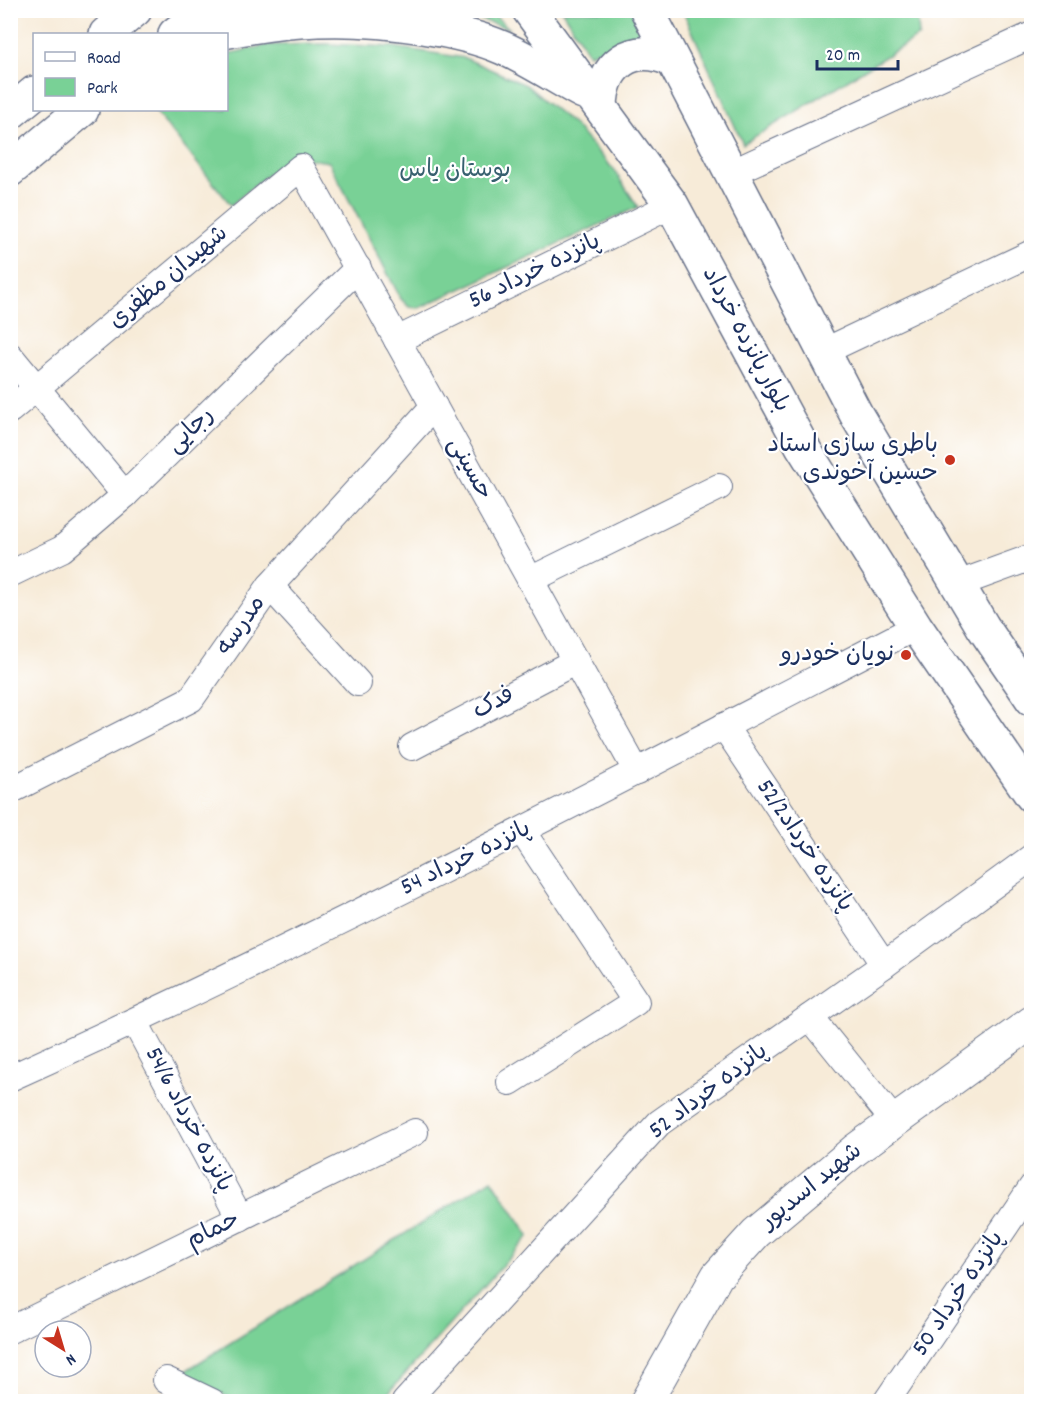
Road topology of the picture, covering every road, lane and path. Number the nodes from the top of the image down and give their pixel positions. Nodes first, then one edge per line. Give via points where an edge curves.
1 (135, 10) edge
2 (206, 10) edge
3 (529, 10) edge
4 (647, 10) edge
5 (107, 33) edge
6 (176, 33) edge
7 (219, 33) edge
8 (1032, 35) edge
9 (672, 60) junction
10 (33, 94) edge
11 (597, 102) junction
12 (81, 111) edge
13 (10, 113) edge
14 (301, 167) joint
15 (10, 170) edge
16 (731, 173) junction
17 (672, 205) junction
18 (1032, 253) edge
19 (358, 268) junction
20 (397, 340) junction
21 (823, 352) junction
22 (10, 356) edge
23 (37, 388) junction
24 (434, 406) junction
25 (10, 410) edge
26 (719, 487) dead end
27 (125, 495) junction
28 (1032, 557) edge
29 (10, 574) edge
30 (530, 580) junction
31 (958, 584) junction
32 (270, 586) junction
33 (916, 627) junction
34 (576, 661) junction
35 (358, 683) dead end
36 (1032, 699) edge
37 (724, 726) junction
38 (412, 747) dead end
39 (637, 772) junction
40 (10, 792) edge
41 (1032, 796) edge
42 (522, 831) junction
43 (1032, 856) edge
44 (884, 965) junction
45 (810, 1017) junction
46 (135, 1022) junction
47 (1032, 1022) edge
48 (10, 1078) edge
49 (510, 1082) dead end
50 (894, 1121) junction
51 (415, 1132) dead end
52 (1032, 1187) edge
53 (240, 1218) junction
54 (10, 1330) edge
55 (166, 1380) dead end
56 (212, 1401) edge
57 (405, 1401) edge
58 (646, 1401) edge
59 (886, 1401) edge

1 - 5 main road
2 - 6 main road
3 - 11 main road, بلوار پانزده خرداد
4 - 9 main road
7 - 11 main road via 305,19 380,20 437,29 502,48
8 - 16 street
9 - 11 main road via 659,54 629,57 606,77
9 - 16 main road
10 - 13 main road
11 - 17 main road, بلوار پانزده خرداد
12 - 15 main road
14 - 19 street, حسینی
14 - 23 street, شهیدان مظفری
16 - 21 main road
17 - 20 street, پانزده خرداد 56
17 - 33 main road, بلوار پانزده خرداد via 802,446
18 - 21 street
19 - 20 street, حسینی
19 - 27 street, رجایی
20 - 24 street, حسینی
21 - 31 main road
22 - 23 street
23 - 25 street, شهیدان مظفری
23 - 27 street
24 - 30 street, حسینی
24 - 32 street, مدرسه
26 - 30 street
27 - 29 street, رجایی via 62,549
28 - 31 street
30 - 34 street, حسینی
31 - 36 main road
32 - 35 street
32 - 40 street, مدرسه via 191,699
33 - 37 street, پانزده خرداد 54
33 - 41 main road, بلوار پانزده خرداد
34 - 38 street, فدک
34 - 39 street, حسینی
37 - 39 street, پانزده خرداد 54
37 - 44 street, پانزده خرداد52/2
39 - 42 street, پانزده خرداد 54
42 - 46 street, پانزده خرداد 54
42 - 49 street via 636,1002
43 - 44 street, پانزده خرداد 52
44 - 45 street, پانزده خرداد 52
45 - 50 street
45 - 57 street, پانزده خرداد 52 via 659,1124
46 - 48 street, پانزده خرداد 54
46 - 53 street, پانزده خرداد 54/6
47 - 50 street, شهید اسدپور
50 - 58 street, شهید اسدپور via 756,1233 717,1276
51 - 53 street, حمام
52 - 59 street, پانزده خرداد 50
53 - 54 street, حمام
55 - 56 street

